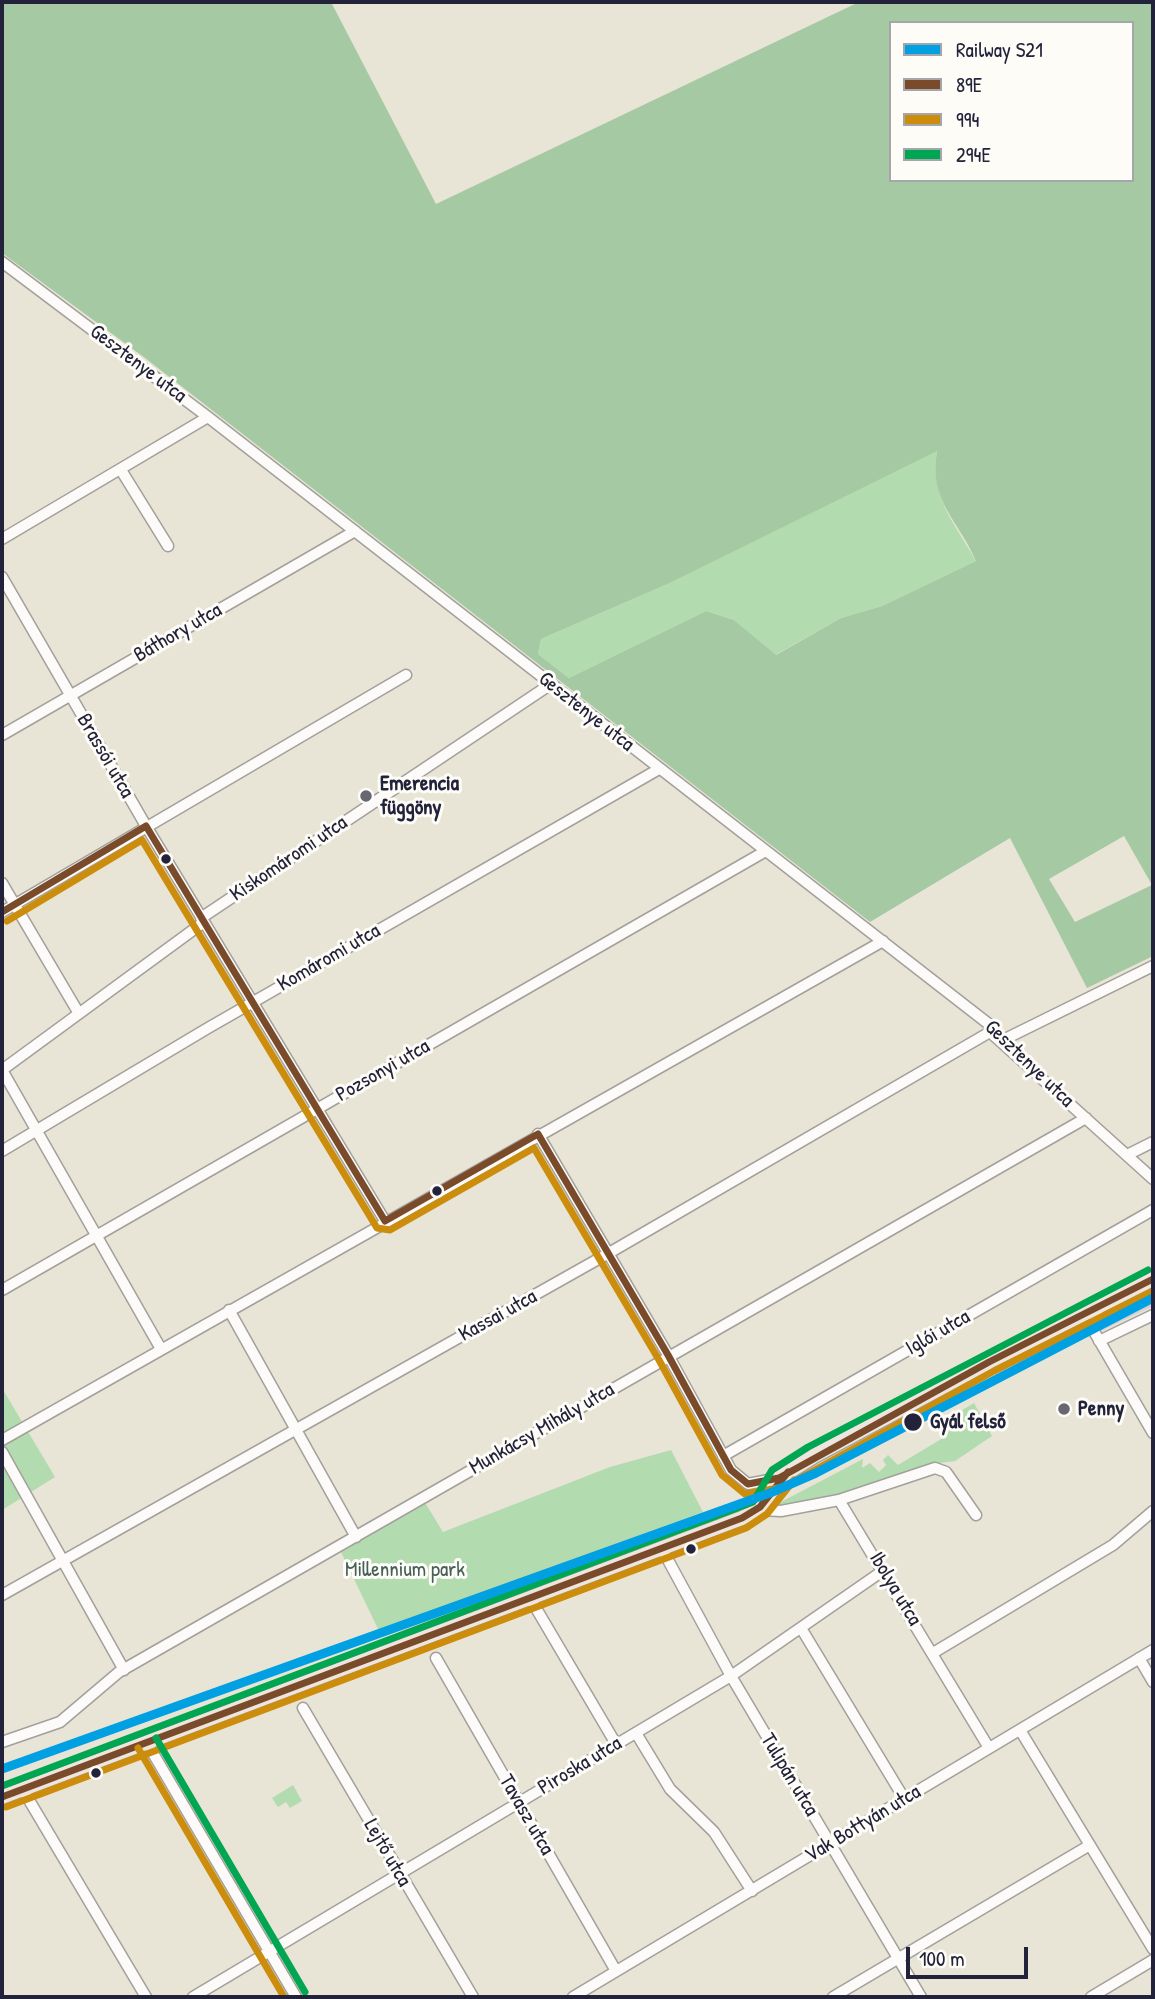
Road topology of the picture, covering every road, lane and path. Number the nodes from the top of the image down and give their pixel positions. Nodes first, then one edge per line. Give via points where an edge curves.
1 (2, 262) edge
2 (208, 416) junction
3 (121, 470) junction
4 (355, 531) junction
5 (2, 539) edge
6 (168, 546) dead end
7 (2, 577) edge
8 (406, 675) dead end
9 (551, 684) junction
10 (70, 696) junction
11 (2, 735) edge
12 (659, 769) junction
13 (146, 826) junction
14 (764, 852) junction
15 (2, 883) edge
16 (15, 905) junction
17 (2, 912) edge
18 (203, 920) junction
19 (883, 941) junction
20 (1153, 966) edge
21 (252, 1003) junction
22 (78, 1012) junction
23 (990, 1032) junction
24 (1001, 1041) junction
25 (2, 1070) edge
26 (317, 1109) junction
27 (1086, 1118) junction
28 (37, 1131) junction
29 (538, 1134) junction
30 (1153, 1142) edge
31 (1142, 1148) junction
32 (2, 1151) edge
33 (1126, 1155) junction
34 (1137, 1165) junction
35 (1153, 1179) edge
36 (1153, 1210) edge
37 (385, 1221) junction
38 (98, 1235) junction
39 (609, 1253) junction
40 (1153, 1279) edge
41 (2, 1290) edge
42 (1099, 1306) junction
43 (229, 1310) junction
44 (1153, 1315) edge
45 (1071, 1320) junction
46 (1092, 1328) junction
47 (1099, 1340) junction
48 (162, 1349) junction
49 (668, 1355) junction
50 (296, 1429) junction
51 (1153, 1433) edge
52 (2, 1440) edge
53 (2, 1452) edge
54 (723, 1456) junction
55 (779, 1478) junction
56 (748, 1484) junction
57 (839, 1500) junction
58 (763, 1505) junction
59 (1153, 1511) edge
60 (976, 1514) dead end
61 (356, 1537) junction
62 (662, 1549) junction
63 (64, 1560) junction
64 (884, 1570) junction
65 (2, 1595) edge
66 (530, 1598) junction
67 (802, 1628) junction
68 (1153, 1650) edge
69 (933, 1653) junction
70 (436, 1658) dead end
71 (1139, 1658) junction
72 (124, 1670) junction
73 (730, 1676) junction
74 (1153, 1682) edge
75 (303, 1708) dead end
76 (1020, 1730) junction
77 (636, 1733) junction
78 (2, 1741) edge
79 (147, 1743) junction
80 (616, 1744) junction
81 (989, 1748) junction
82 (23, 1790) junction
83 (2, 1797) edge
84 (905, 1800) junction
85 (518, 1802) junction
86 (830, 1844) junction
87 (1090, 1845) junction
88 (399, 1873) junction
89 (752, 1891) junction
90 (1153, 1949) edge
91 (269, 1951) junction
92 (898, 1959) junction
93 (1153, 1960) edge
94 (616, 1971) junction
95 (592, 1986) junction
96 (146, 1997) edge
97 (192, 1997) edge
98 (296, 1997) edge
99 (473, 1997) edge
100 (573, 1997) edge
101 (599, 1997) edge
102 (833, 1997) edge
103 (922, 1997) edge
104 (1091, 1997) edge

1 - 2 street, Gesztenye utca
2 - 3 street
2 - 4 street, Gesztenye utca
3 - 5 street
3 - 6 street
4 - 9 street, Gesztenye utca
4 - 10 street, Báthory utca
7 - 10 street, Brassói utca
8 - 13 street
9 - 12 street, Gesztenye utca
9 - 18 street, Kiskomáromi utca
10 - 11 street, Báthory utca
10 - 13 street, Brassói utca
12 - 14 street, Gesztenye utca
12 - 21 street, Komáromi utca
13 - 16 street
13 - 18 street, Brassói utca
14 - 19 street, Gesztenye utca
14 - 26 street, Pozsonyi utca
15 - 16 street
16 - 17 street
16 - 22 street
18 - 21 street, Brassói utca
18 - 22 street, Kiskomáromi utca
19 - 23 street, Gesztenye utca via 990,1025
19 - 29 street
20 - 24 street
21 - 26 street, Brassói utca
21 - 28 street, Komáromi utca
22 - 25 street, Kiskomáromi utca
23 - 24 street, Gesztenye utca
23 - 39 street, Kassai utca
24 - 27 street, Gesztenye utca
25 - 28 street
26 - 37 street, Brassói utca
26 - 38 street, Pozsonyi utca
27 - 33 street, Gesztenye utca
27 - 49 street, Munkácsy Mihály utca
28 - 32 street, Komáromi utca
28 - 38 street
29 - 37 street
29 - 39 street
30 - 31 street
31 - 33 street
31 - 34 street
33 - 34 street, Gesztenye utca
34 - 35 street, Gesztenye utca
36 - 54 street, Iglói utca
37 - 43 street
38 - 41 street, Pozsonyi utca
38 - 48 street
39 - 49 street
39 - 50 street, Kassai utca
40 - 42 main road
42 - 45 main road
42 - 46 street
43 - 48 street
43 - 50 street
44 - 47 street
45 - 46 street
45 - 55 main road
46 - 47 street
47 - 51 street
48 - 52 street
49 - 54 street
49 - 61 street, Munkácsy Mihály utca
50 - 61 street
50 - 63 street, Kassai utca
53 - 63 street
54 - 56 street
55 - 56 street
55 - 58 main road
56 - 58 street
57 - 58 street via 781,1511
57 - 60 street via 935,1468 946,1472
57 - 64 street, Ibolya utca
58 - 62 main road
59 - 69 street via 1113,1545
61 - 72 street, Munkácsy Mihály utca
62 - 66 main road
62 - 73 street, Tulipán utca
63 - 65 street, Kassai utca
63 - 72 street
64 - 67 street, Piroska utca
64 - 69 street, Ibolya utca
66 - 79 main road
66 - 80 street
67 - 73 street, Piroska utca
67 - 84 street
68 - 71 street, Vak Bottyán utca
69 - 81 street, Ibolya utca
70 - 85 street, Tavasz utca
71 - 74 street
71 - 76 street, Vak Bottyán utca
72 - 78 street, Munkácsy Mihály utca via 60,1722
73 - 77 street, Piroska utca
73 - 86 street, Tulipán utca
75 - 88 street, Lejtő utca
76 - 81 street, Vak Bottyán utca
76 - 87 street
77 - 80 street, Piroska utca
77 - 89 street via 670,1789 713,1832
79 - 82 main road
79 - 91 street
80 - 85 street, Piroska utca
81 - 84 street, Vak Bottyán utca
82 - 83 main road
82 - 96 street
84 - 86 street, Vak Bottyán utca
85 - 88 street, Piroska utca
85 - 94 street, Tavasz utca
86 - 89 street, Vak Bottyán utca
86 - 92 street, Tulipán utca
87 - 90 street
87 - 92 street
88 - 91 street, Piroska utca
88 - 99 street, Lejtő utca
89 - 94 street, Vak Bottyán utca
91 - 97 street, Piroska utca
91 - 98 street
92 - 102 street
92 - 103 street, Tulipán utca
93 - 104 street
94 - 95 street, Vak Bottyán utca
95 - 100 street, Vak Bottyán utca
95 - 101 street

